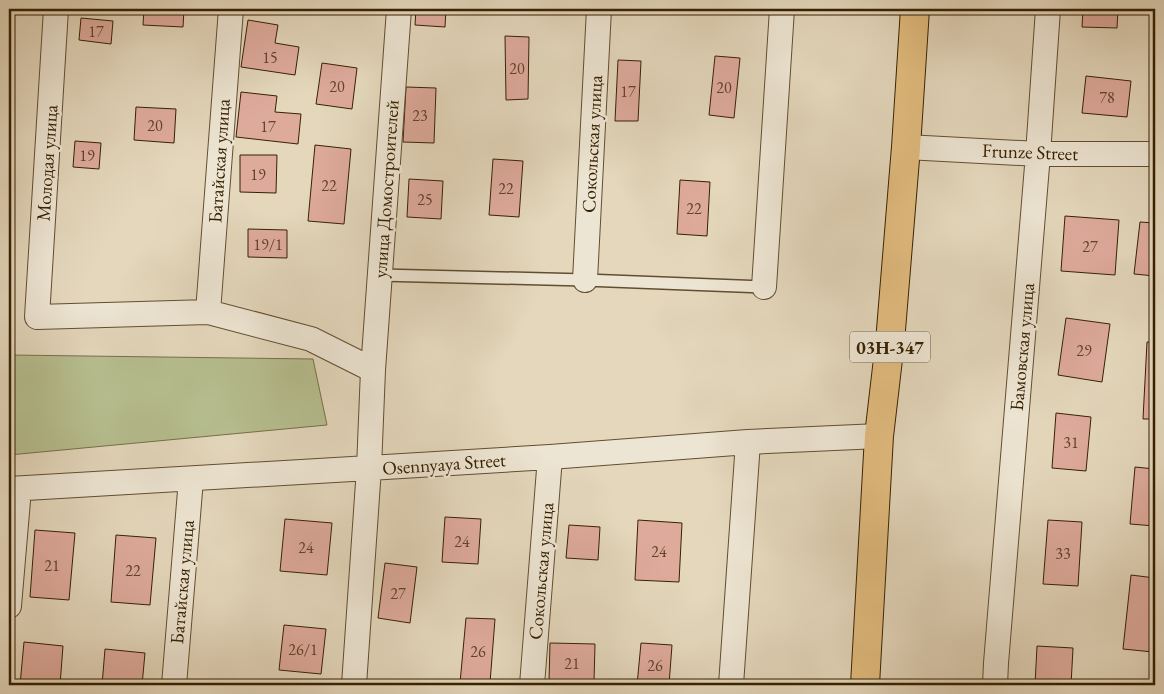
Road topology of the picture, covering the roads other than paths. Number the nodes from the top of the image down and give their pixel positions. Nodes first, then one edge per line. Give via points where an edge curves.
1 (56, 9) edge
2 (231, 9) edge
3 (399, 9) edge
4 (599, 9) edge
5 (782, 9) edge
6 (915, 9) edge
7 (1048, 9) edge
8 (906, 147) junction
9 (1038, 154) junction
10 (1155, 154) edge
11 (380, 275) junction
12 (585, 280) junction
13 (764, 287) joint
14 (208, 312) junction
15 (373, 370) junction
16 (879, 436) junction
17 (748, 442) junction
18 (550, 457) junction
19 (369, 468) junction
20 (191, 479) junction
21 (14, 489) edge
22 (9, 606) edge
23 (174, 685) edge
24 (354, 685) edge
25 (532, 685) edge
26 (731, 685) edge
27 (865, 685) edge
28 (995, 685) edge

1 - 14 street, Молодая улица via 37,317
2 - 14 street, Батайская улица
3 - 11 street, улица Домостроителей
4 - 12 street, Сокольская улица
5 - 13 street
6 - 8 main road, 03Н-347
7 - 9 street, Бамовская улица
8 - 9 street, Frunze Street
8 - 16 main road, 03Н-347
9 - 10 street, Frunze Street
9 - 28 street, Бамовская улица
11 - 12 lane
11 - 15 street, улица Домостроителей
12 - 13 lane
14 - 15 street via 311,339
15 - 19 street, улица Домостроителей
16 - 17 street, Osennyaya Street
16 - 27 main road, 03Н-347
17 - 18 street, Osennyaya Street
17 - 26 street
18 - 19 street, Osennyaya Street
18 - 25 street, Сокольская улица
19 - 20 street, Osennyaya Street
19 - 24 street
20 - 21 street, Osennyaya Street
20 - 23 street, Батайская улица
21 - 22 street

